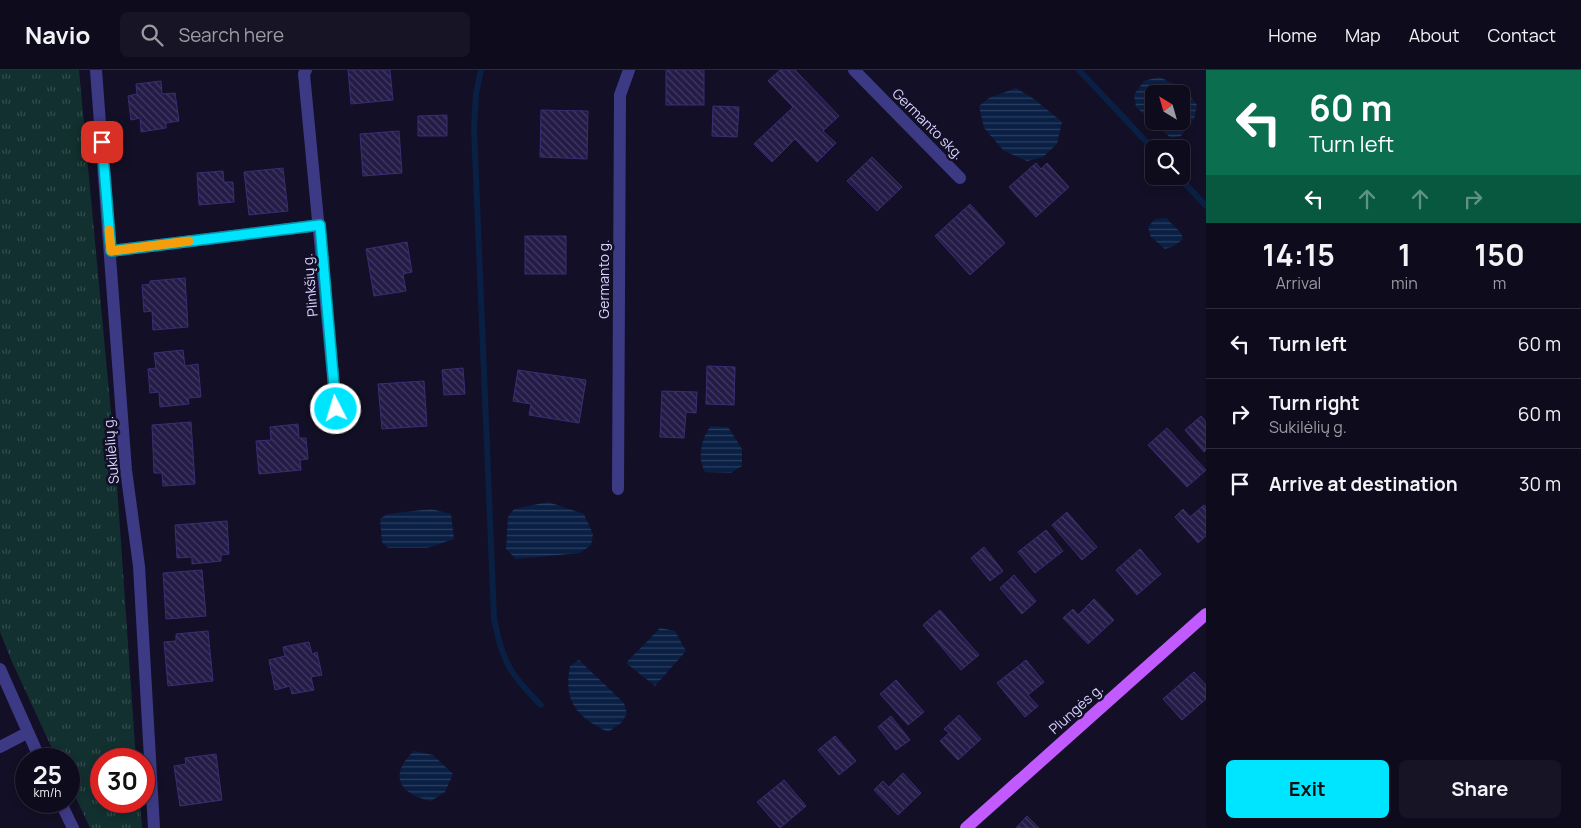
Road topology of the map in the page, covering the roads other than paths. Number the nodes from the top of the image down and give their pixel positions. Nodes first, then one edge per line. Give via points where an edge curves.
1 (96, 70) edge
2 (306, 70) edge
3 (629, 70) edge
4 (854, 70) edge
5 (960, 178) dead end
6 (320, 225) junction
7 (111, 251) junction
8 (336, 409) dead end
9 (618, 489) dead end
10 (1206, 614) edge
11 (0, 669) edge
12 (27, 733) junction
13 (0, 747) edge
14 (34, 748) edge
15 (66, 813) edge
16 (73, 828) edge
17 (154, 828) edge
18 (966, 828) edge

1 - 7 street, Sukilėlių g.
2 - 6 street, Plinkšių g.
3 - 9 street, Germanto g. via 620,95
4 - 5 street, Germanto skg.
6 - 7 street
6 - 8 street, Plinkšių g.
7 - 17 street, Sukilėlių g. via 126,470 139,566
10 - 18 main road, Plungės g.
11 - 12 street
12 - 13 street
12 - 14 street
15 - 16 street

